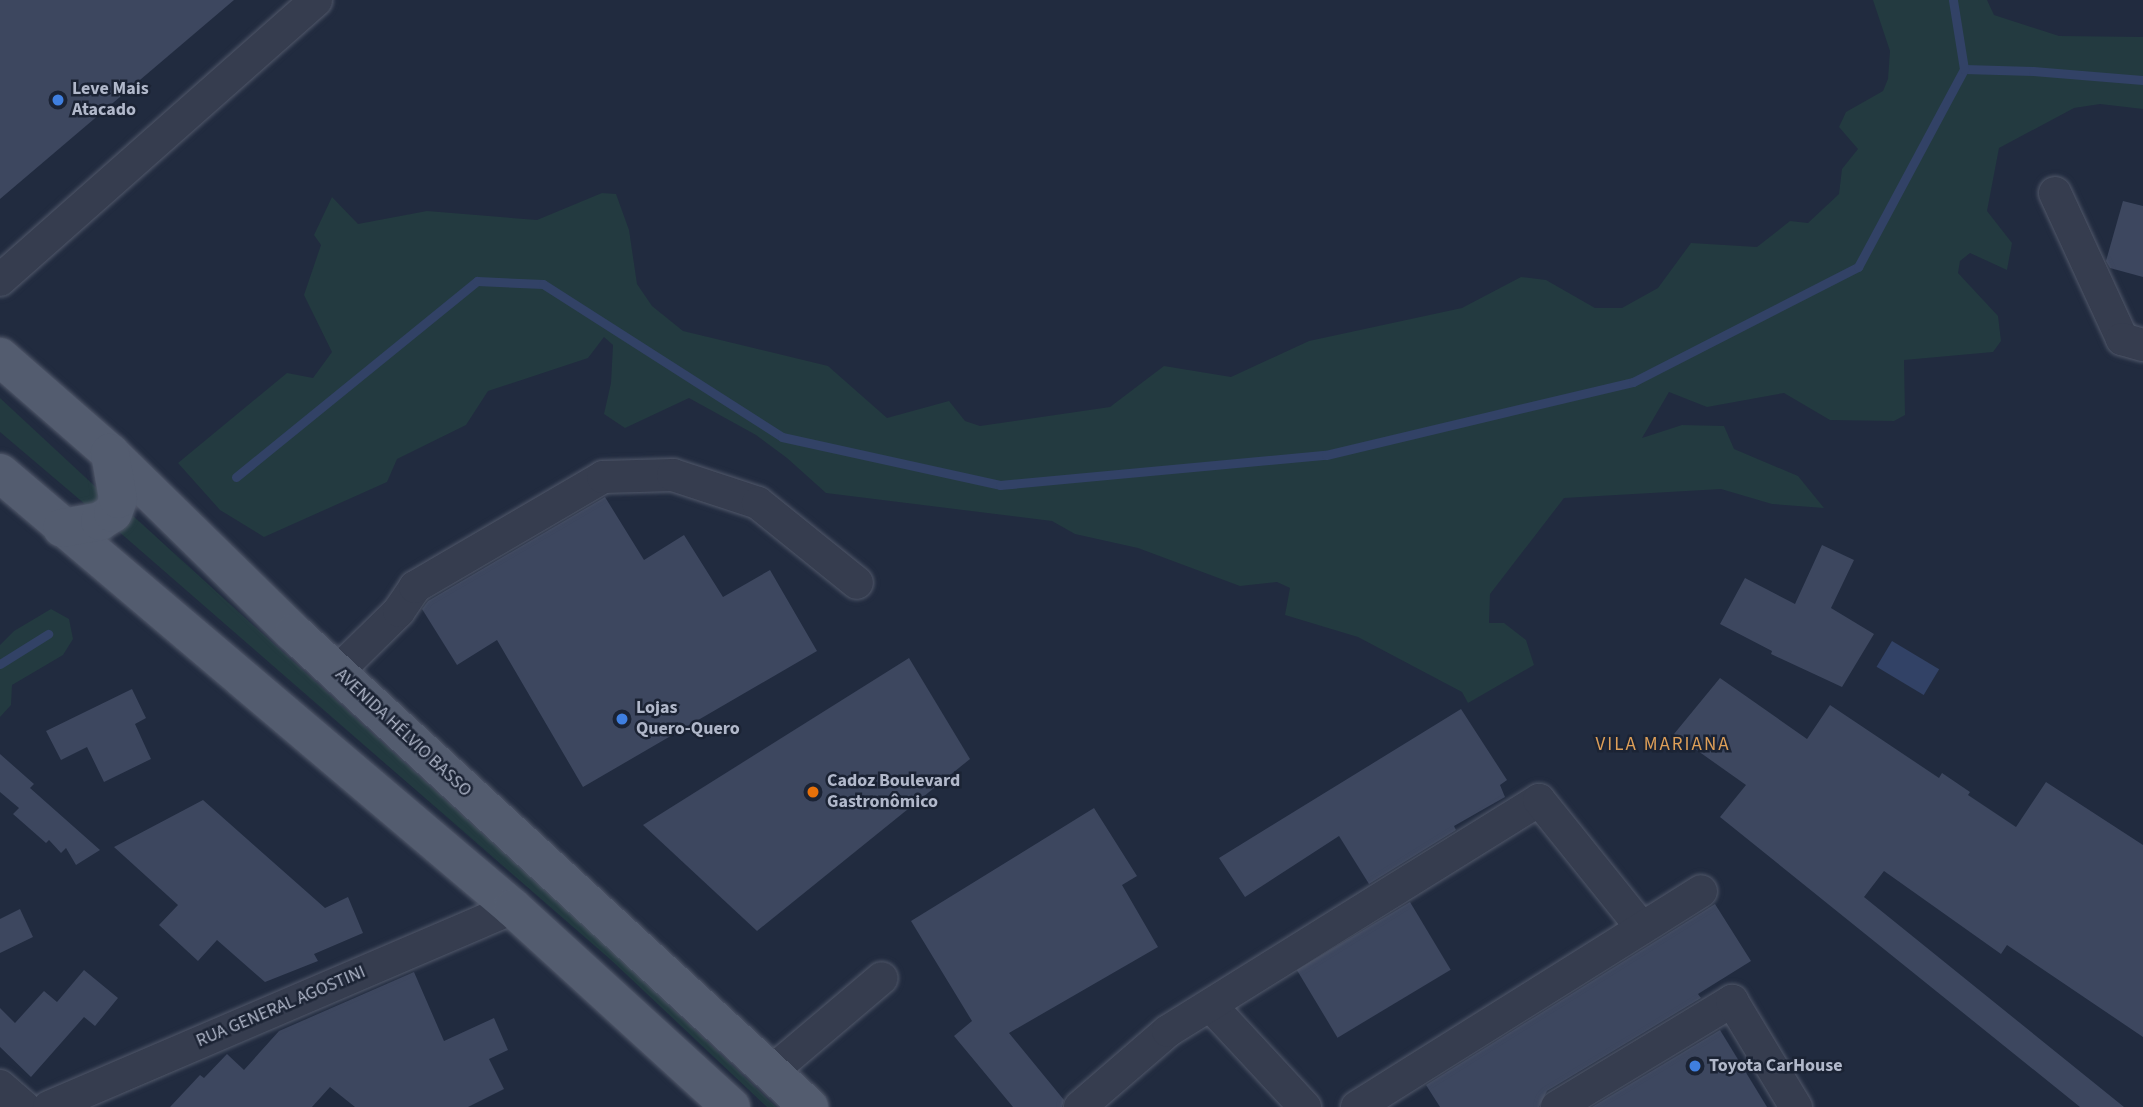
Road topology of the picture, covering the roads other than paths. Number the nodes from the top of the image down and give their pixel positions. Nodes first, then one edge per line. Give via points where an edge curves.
1 (316, 0) edge
2 (2055, 193) dead end
3 (0, 280) edge
4 (2143, 345) edge
5 (0, 357) edge
6 (110, 453) junction
7 (0, 473) edge
8 (62, 528) junction
9 (858, 583) dead end
10 (337, 673) junction
11 (1701, 891) dead end
12 (513, 908) junction
13 (1642, 928) junction
14 (882, 978) dead end
15 (1210, 1006) junction
16 (771, 1072) junction
17 (0, 1086) edge
18 (24, 1107) edge
19 (49, 1107) edge
20 (731, 1107) edge
21 (809, 1107) edge
22 (1080, 1107) edge
23 (1305, 1107) edge
24 (1357, 1107) edge
25 (1557, 1107) edge
26 (1796, 1107) edge

1 - 3 street
2 - 4 street via 2122,339
5 - 6 main road, AVENIDA HÉLVIO BASSO
6 - 8 main road via 118,499 114,513 100,521
6 - 10 main road, AVENIDA HÉLVIO BASSO
7 - 8 main road
8 - 12 main road
9 - 10 street via 758,503 673,475 603,477 415,586 399,611
10 - 16 main road, AVENIDA HÉLVIO BASSO
11 - 13 street
12 - 19 street, RUA GENERAL AGOSTINI
12 - 20 main road
13 - 15 street via 1539,800
13 - 24 street
14 - 16 street
15 - 22 street via 1168,1031
15 - 23 street
16 - 21 main road, AVENIDA HÉLVIO BASSO
17 - 18 street
25 - 26 street via 1732,1001

